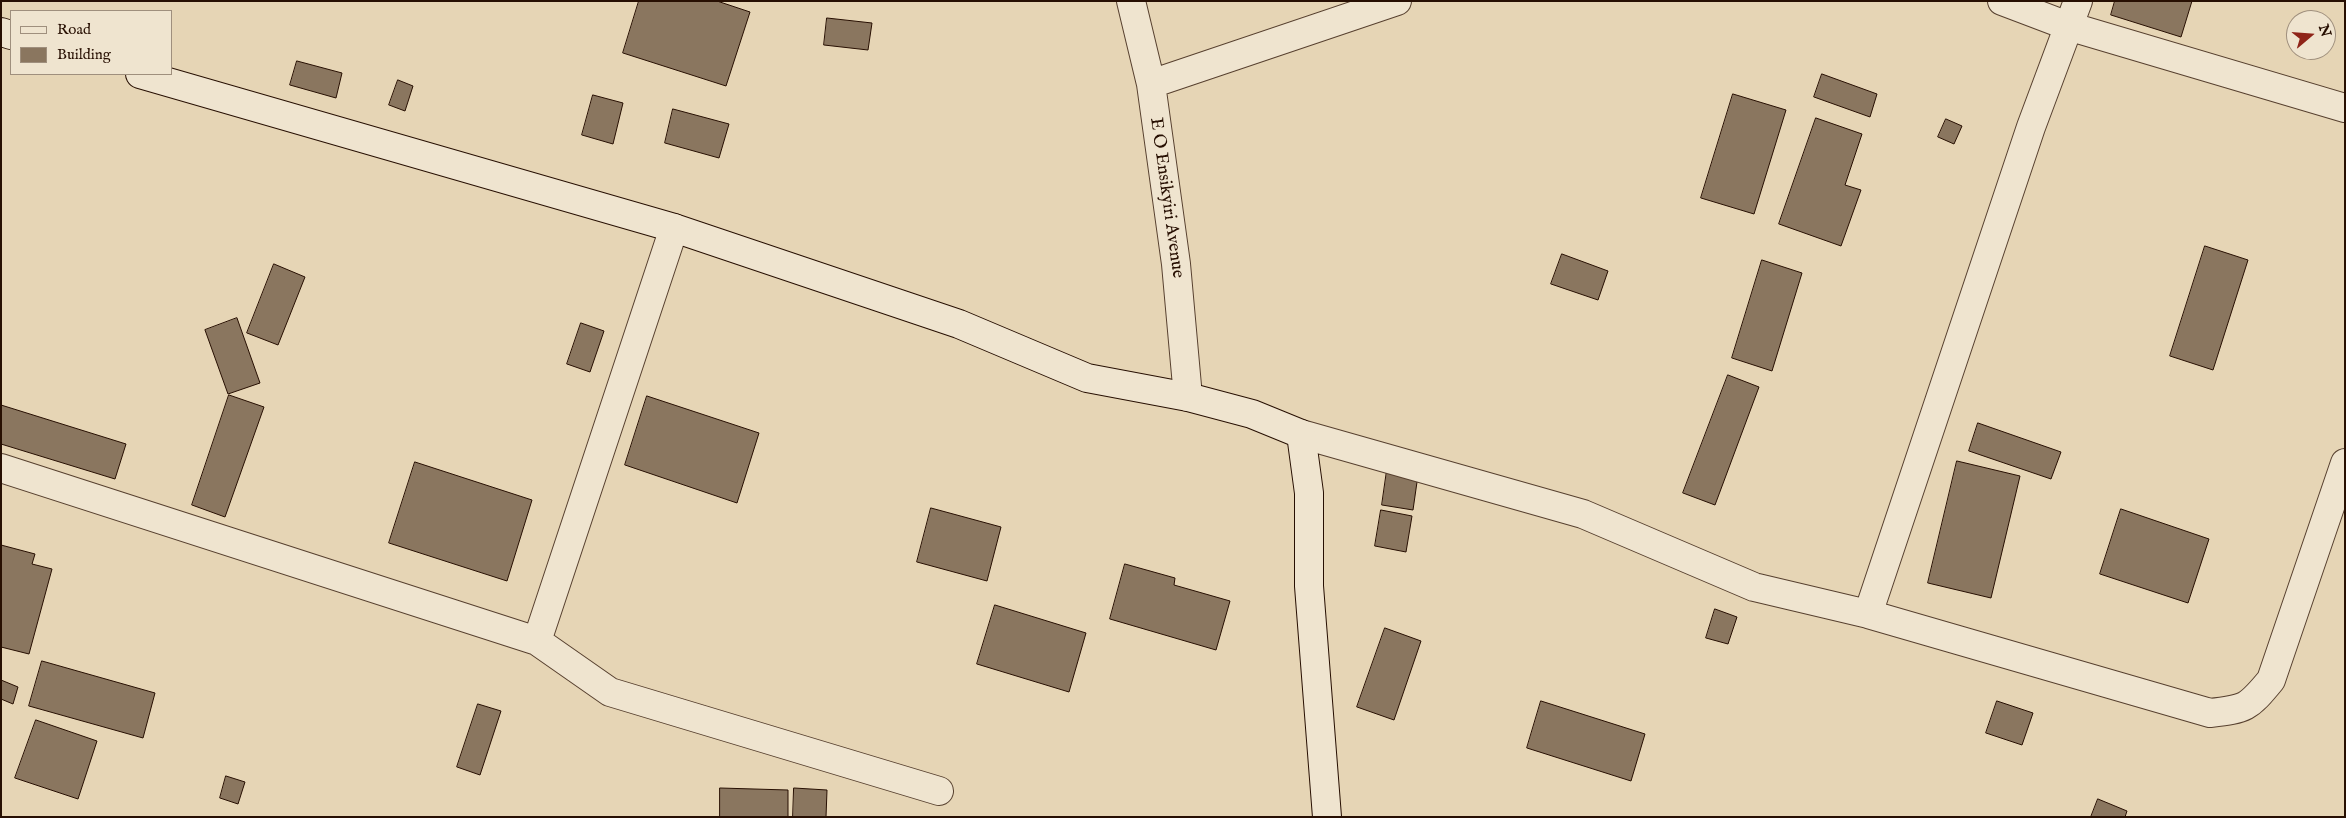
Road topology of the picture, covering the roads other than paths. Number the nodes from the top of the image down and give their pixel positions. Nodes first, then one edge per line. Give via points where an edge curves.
1 (1131, 1) edge
2 (1397, 1) edge
3 (2002, 1) edge
4 (2073, 13) edge
5 (143, 75) edge
6 (1151, 84) junction
7 (2345, 108) edge
8 (674, 228) junction
9 (1188, 397) junction
10 (1301, 434) junction
11 (2345, 463) edge
12 (1, 468) edge
13 (1868, 614) junction
14 (537, 641) junction
15 (940, 791) dead end
16 (1327, 817) edge

1 - 6 street, E O Ensikyiri Avenue
2 - 6 street
3 - 4 street
4 - 7 street
4 - 13 street via 2031,127
5 - 8 street
6 - 9 street, E O Ensikyiri Avenue via 1176,264
8 - 9 street via 959,324 1087,378
8 - 14 street
9 - 10 street via 1252,414
10 - 13 street via 1583,514 1754,587
10 - 16 street via 1309,493 1309,586
11 - 13 street via 2271,680 2252,703 2234,711 2210,713
12 - 14 street
14 - 15 street via 610,692

